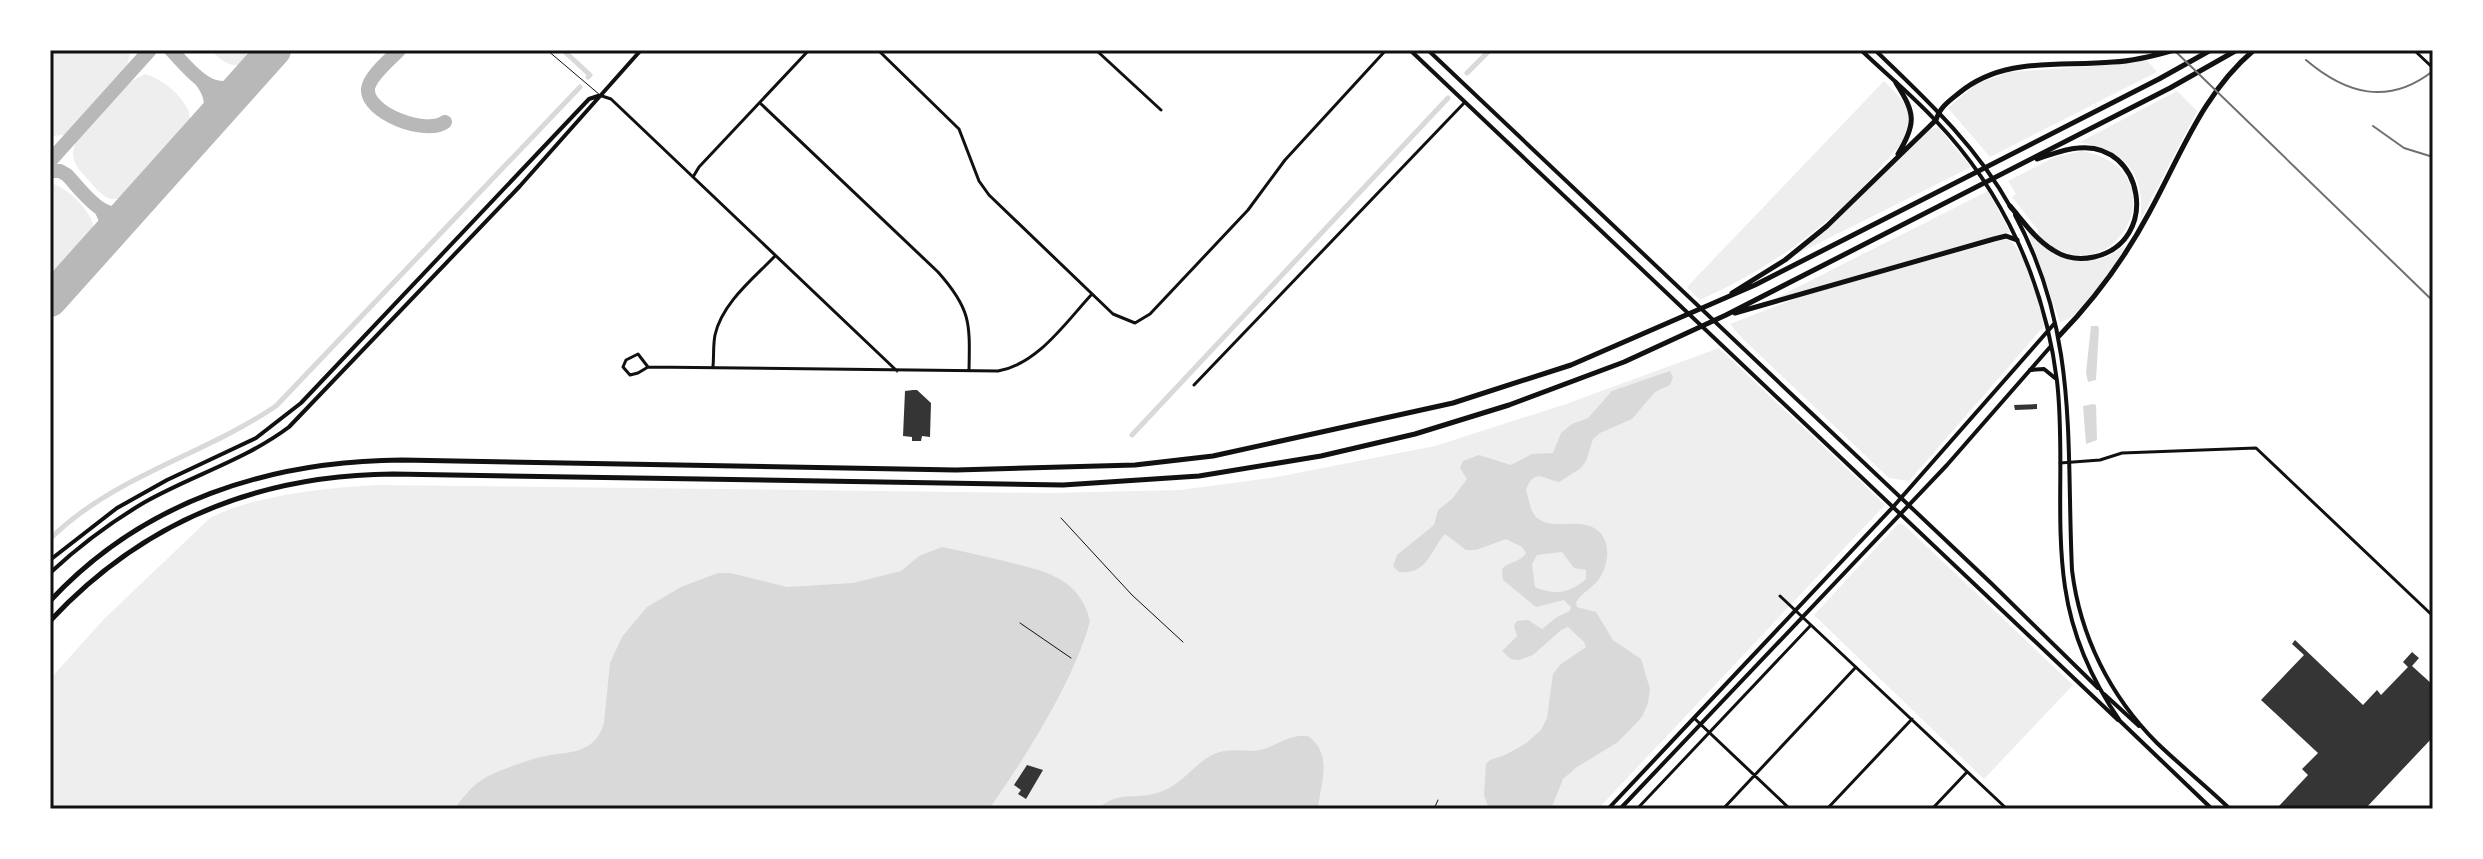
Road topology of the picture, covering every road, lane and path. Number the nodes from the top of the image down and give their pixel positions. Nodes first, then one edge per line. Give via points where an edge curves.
1 (547, 50) edge
2 (641, 50) edge
3 (809, 50) edge
4 (878, 50) edge
5 (1096, 50) edge
6 (1386, 50) edge
7 (1410, 50) edge
8 (1428, 50) edge
9 (1861, 50) edge
10 (1875, 50) edge
11 (2174, 50) edge
12 (2211, 50) edge
13 (2237, 50) edge
14 (2254, 50) edge
15 (2414, 50) edge
16 (2433, 68) edge
17 (1896, 83) junction
18 (600, 95) junction
19 (1465, 102) junction
20 (760, 103) junction
21 (1161, 110) dead end
22 (1939, 110) junction
23 (1936, 120) junction
24 (1893, 162) junction
25 (2024, 162) junction
26 (1549, 164) junction
27 (1540, 173) junction
28 (693, 177) junction
29 (2010, 206) junction
30 (2017, 240) junction
31 (1636, 247) junction
32 (775, 256) junction
33 (1628, 256) junction
34 (1092, 294) junction
35 (1714, 304) junction
36 (384, 315) junction
37 (1726, 315) junction
38 (391, 322) junction
39 (2056, 322) junction
40 (2048, 330) junction
41 (2059, 336) junction
42 (2051, 346) junction
43 (648, 367) junction
44 (713, 367) junction
45 (969, 370) junction
46 (2030, 370) junction
47 (897, 371) junction
48 (2057, 381) junction
49 (1194, 385) dead end
50 (2070, 462) junction
51 (2060, 463) junction
52 (1901, 498) junction
53 (1909, 505) junction
54 (1893, 507) junction
55 (1901, 514) junction
56 (1061, 518) dead end
57 (50, 560) edge
58 (50, 573) edge
59 (1992, 584) junction
60 (1984, 593) junction
61 (1780, 596) dead end
62 (50, 601) edge
63 (1795, 610) junction
64 (1801, 616) junction
65 (2433, 616) edge
66 (50, 621) edge
67 (1020, 623) dead end
68 (1811, 625) junction
69 (1183, 642) dead end
70 (1071, 658) dead end
71 (1856, 667) junction
72 (2102, 692) junction
73 (1693, 718) junction
74 (1912, 719) junction
75 (2120, 721) junction
76 (1700, 724) junction
77 (1709, 733) junction
78 (2155, 741) junction
79 (2181, 764) junction
80 (1967, 772) junction
81 (2173, 772) junction
82 (1754, 776) junction
83 (1438, 800) dead end
84 (1434, 809) edge
85 (1608, 809) edge
86 (1620, 809) edge
87 (1637, 809) edge
88 (1723, 809) edge
89 (1790, 809) edge
90 (1827, 809) edge
91 (1932, 809) edge
92 (2007, 809) edge
93 (2212, 809) edge
94 (2230, 809) edge

1 - 18 lane
2 - 18 main road
3 - 20 street
4 - 34 street via 959,129 989,195
5 - 21 street
6 - 34 street via 1150,314 1135,323 1118,317
7 - 19 main road
8 - 26 main road
9 - 17 main road
10 - 22 main road
11 - 22 highway via 2142,58 2004,69 1975,81
12 - 35 highway
13 - 25 highway
14 - 41 highway via 2213,91 2134,239 2104,286
15 - 16 street
17 - 23 main road
17 - 24 highway via 1913,119
18 - 28 street via 611,99
18 - 36 main road via 589,99
18 - 38 main road
19 - 27 main road
19 - 49 street
20 - 28 street
20 - 45 street via 953,290 966,311
22 - 23 highway
22 - 29 main road
23 - 24 highway
23 - 30 main road via 1978,173
24 - 35 highway via 1807,243
25 - 29 highway via 2080,147 2110,155 2121,163 2136,191 2136,217 2124,241 2082,259 2050,249
25 - 37 highway
26 - 27 main road
26 - 31 main road
27 - 33 main road
28 - 32 street
29 - 39 main road via 2037,263
30 - 37 highway via 1994,239
30 - 40 main road
31 - 33 main road
31 - 52 main road
32 - 44 street via 720,321
32 - 47 street
33 - 54 main road
34 - 45 street via 1032,357 1010,369
35 - 62 highway via 1571,365 1453,403 1213,456 1135,465 956,470 402,460 318,464 235,484 165,514 103,554
36 - 38 main road
36 - 57 main road via 271,428 130,501
37 - 66 highway via 1624,362 1415,434 1199,476 1063,485 393,474 307,479 224,502 179,522 100,572
38 - 58 main road via 278,435 146,502
39 - 40 main road
39 - 41 main road
40 - 42 main road
40 - 52 main road
41 - 42 main road
41 - 50 main road
42 - 46 main road
42 - 48 main road
43 - 43 street via 638,354 623,367 630,375
43 - 44 street
44 - 47 street
45 - 47 street
46 - 48 main road via 2044,369
46 - 53 main road
48 - 51 main road
50 - 51 street
50 - 65 street via 2122,453 2256,448
50 - 78 main road via 2072,570 2081,616 2098,662
51 - 72 main road via 2068,606
52 - 53 main road
52 - 54 main road
53 - 55 main road
53 - 59 main road
54 - 55 main road
54 - 63 main road
55 - 60 main road
55 - 64 main road
56 - 69 lane
59 - 60 main road
59 - 72 main road
60 - 75 main road
61 - 63 street
63 - 64 street
63 - 73 main road
64 - 68 street
64 - 76 main road
67 - 70 path
68 - 71 street
68 - 77 street
71 - 74 street
71 - 82 street
72 - 75 main road
72 - 78 main road
73 - 76 street
73 - 85 main road
74 - 80 street
74 - 90 street
75 - 81 main road
76 - 77 street
76 - 86 main road
77 - 82 street
77 - 87 street
78 - 79 main road
79 - 81 main road
79 - 94 main road
80 - 91 street
80 - 92 street
81 - 93 main road
82 - 88 street
82 - 89 street
83 - 84 lane

